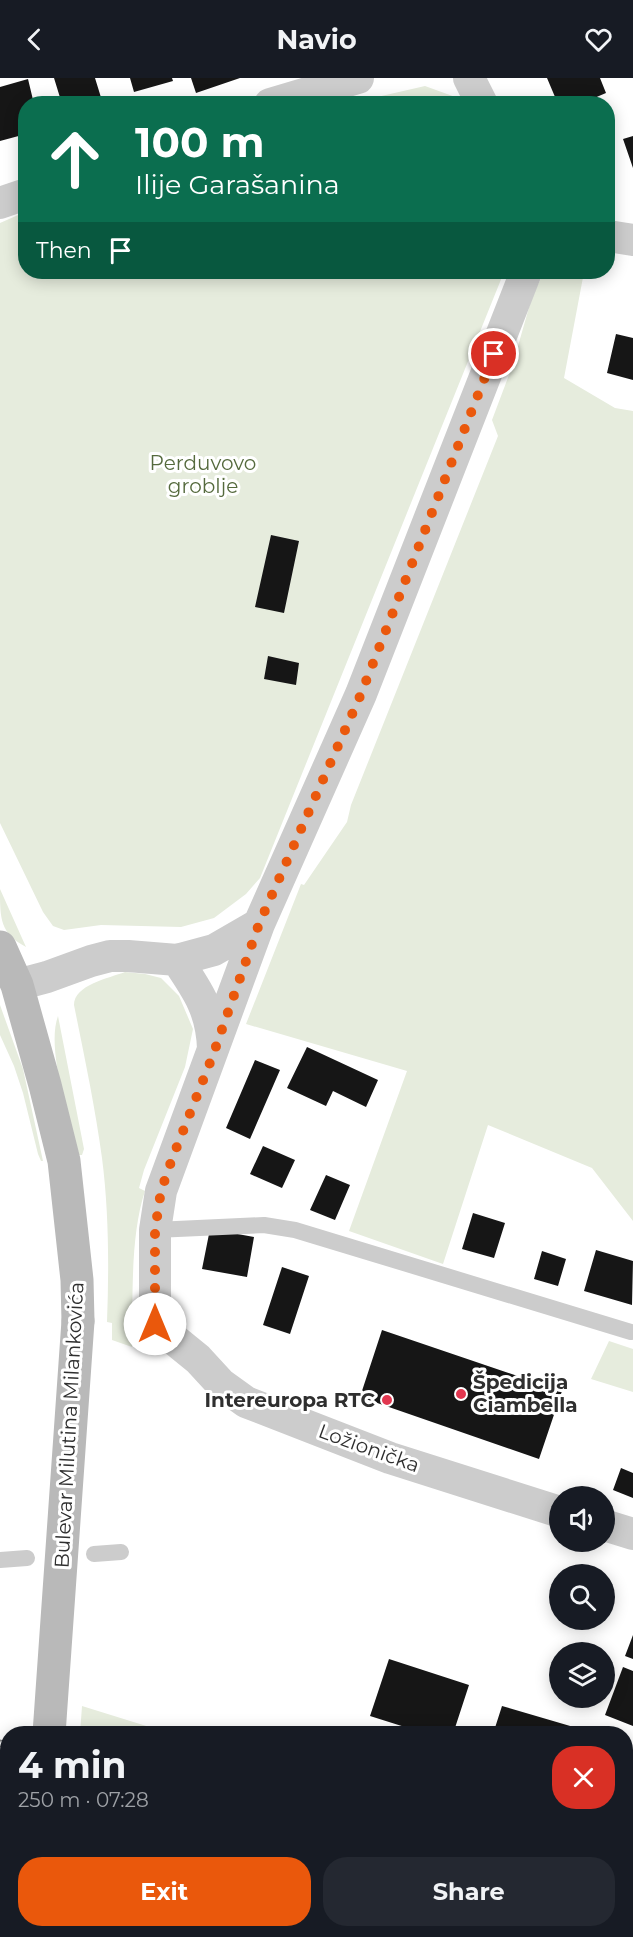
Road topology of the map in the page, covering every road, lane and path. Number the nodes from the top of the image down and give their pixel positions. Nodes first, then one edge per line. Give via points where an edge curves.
1 (357, 78) edge
2 (469, 78) edge
3 (274, 94) edge
4 (478, 96) edge
5 (18, 197) edge
6 (0, 203) edge
7 (615, 237) edge
8 (633, 240) edge
9 (522, 279) edge
10 (259, 924) junction
11 (0, 947) edge
12 (177, 960) junction
13 (17, 985) junction
14 (213, 1055) junction
15 (155, 1230) junction
16 (631, 1332) dead end
17 (549, 1509) edge
18 (615, 1528) edge
19 (633, 1534) edge
20 (121, 1552) dead end
21 (94, 1554) dead end
22 (27, 1558) dead end
23 (0, 1560) edge
24 (50, 1726) edge

1 - 3 street
2 - 4 street
5 - 6 street
7 - 8 street
9 - 10 street, Ložionička via 365,683
10 - 12 street via 214,950
10 - 14 street, Ložionička
11 - 13 street, Bulevar Milutina Milankovića
12 - 13 street via 110,956
12 - 14 street via 206,1008
13 - 24 street, Bulevar Milutina Milankovića, bridge via 64,1161 76,1271 78,1322
14 - 15 street, Ložionička via 165,1180
15 - 16 lane via 264,1225 295,1230
15 - 17 street, Ložionička via 155,1324 246,1402 390,1458
18 - 19 street
20 - 21 lane
22 - 23 lane

